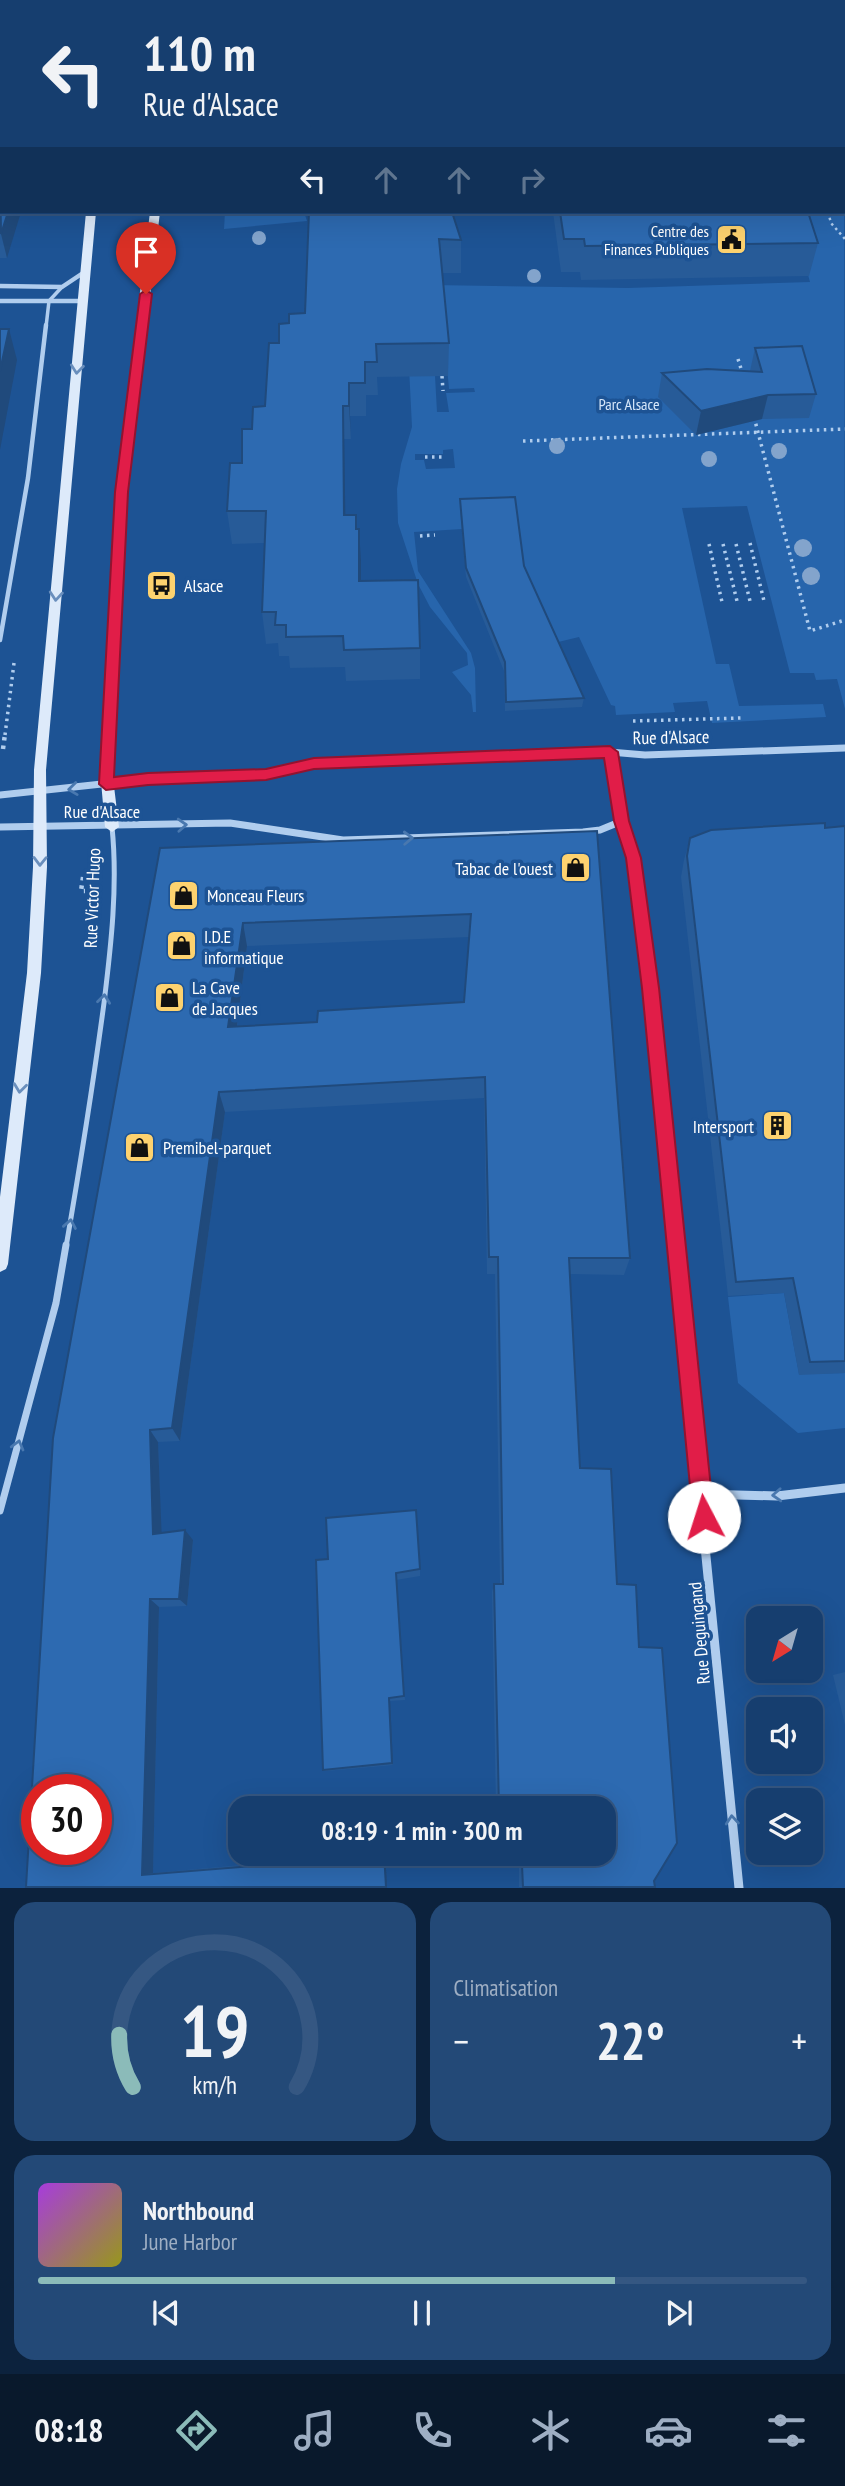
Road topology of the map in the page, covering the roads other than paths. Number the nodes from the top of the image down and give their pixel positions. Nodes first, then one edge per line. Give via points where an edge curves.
1 (92, 214) edge
2 (155, 214) edge
3 (86, 271) junction
4 (0, 286) edge
5 (62, 287) junction
6 (0, 301) edge
7 (49, 301) junction
8 (83, 301) junction
9 (0, 640) edge
10 (845, 748) edge
11 (610, 752) junction
12 (106, 784) junction
13 (39, 793) junction
14 (0, 795) edge
15 (622, 821) junction
16 (40, 826) junction
17 (0, 827) edge
18 (112, 827) junction
19 (0, 1264) edge
20 (845, 1489) edge
21 (701, 1494) junction
22 (0, 1511) edge
23 (739, 1888) edge

1 - 3 main road
2 - 12 main road, Rue Victor Hugo via 121,492
3 - 5 street
3 - 8 main road
4 - 5 street
5 - 7 lane
6 - 7 street
7 - 8 street
7 - 9 lane via 28,478
8 -> 13 main road
10 - 11 street, Rue d'Alsace via 645,755
11 - 12 street, Rue d'Alsace via 314,764 266,775
11 - 15 street, Rue Deguingand
12 -> 13 street, Rue d'Alsace
12 - 18 main road, Rue Victor Hugo
13 - 14 street, Rue d'Alsace
13 - 16 main road
18 -> 15 street, Rue d'Alsace via 230,823 343,840 583,832
15 - 21 street, Rue Deguingand via 634,858 650,988
16 - 17 street, Rue d'Alsace
16 - 18 street, Rue d'Alsace
16 -> 19 main road via 34,973
22 -> 18 lane, Rue Victor Hugo via 56,1303 93,1088 111,939
20 -> 21 street via 777,1496
23 -> 21 street, Rue Deguingand

